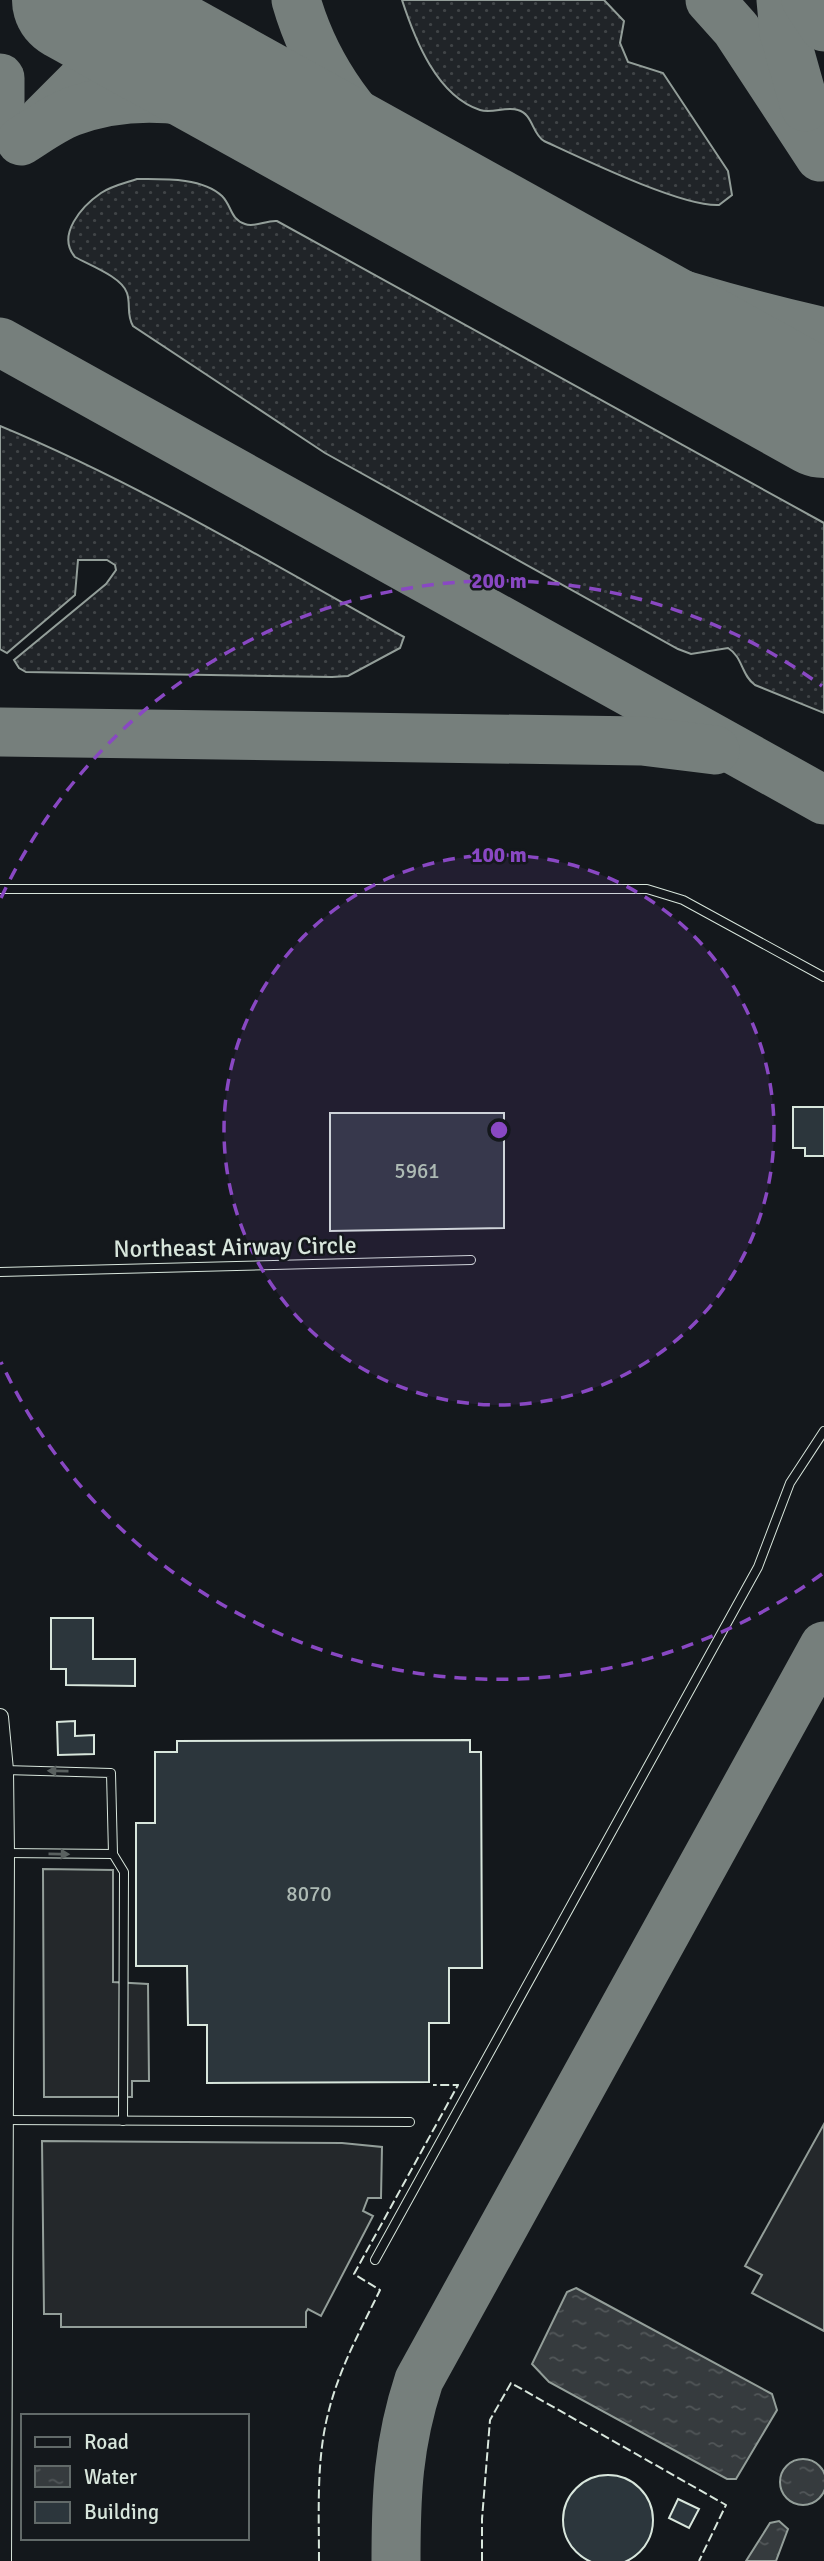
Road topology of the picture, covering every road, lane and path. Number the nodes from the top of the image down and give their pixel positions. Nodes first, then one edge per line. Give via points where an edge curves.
1 (0, 889) edge
2 (824, 977) edge
3 (471, 1260) dead end
4 (0, 1272) edge
5 (824, 1431) edge
6 (0, 1717) edge
7 (5, 1770) junction
8 (3, 1802) edge
9 (6, 1853) junction
10 (113, 1854) junction
11 (3, 2118) edge
12 (124, 2121) junction
13 (410, 2122) dead end
14 (2, 2248) edge
15 (375, 2260) dead end
16 (3, 2561) edge

1 - 2 lane via 647,889 683,900
3 - 4 lane, Northeast Airway Circle
5 - 15 lane via 790,1483 758,1567
6 - 7 street
7 - 8 street
10 -> 7 lane via 111,1773
8 - 9 street
9 -> 10 lane
9 - 11 street
10 - 12 lane via 124,1872
11 - 12 lane
11 - 14 street
12 - 13 lane
14 - 16 street

